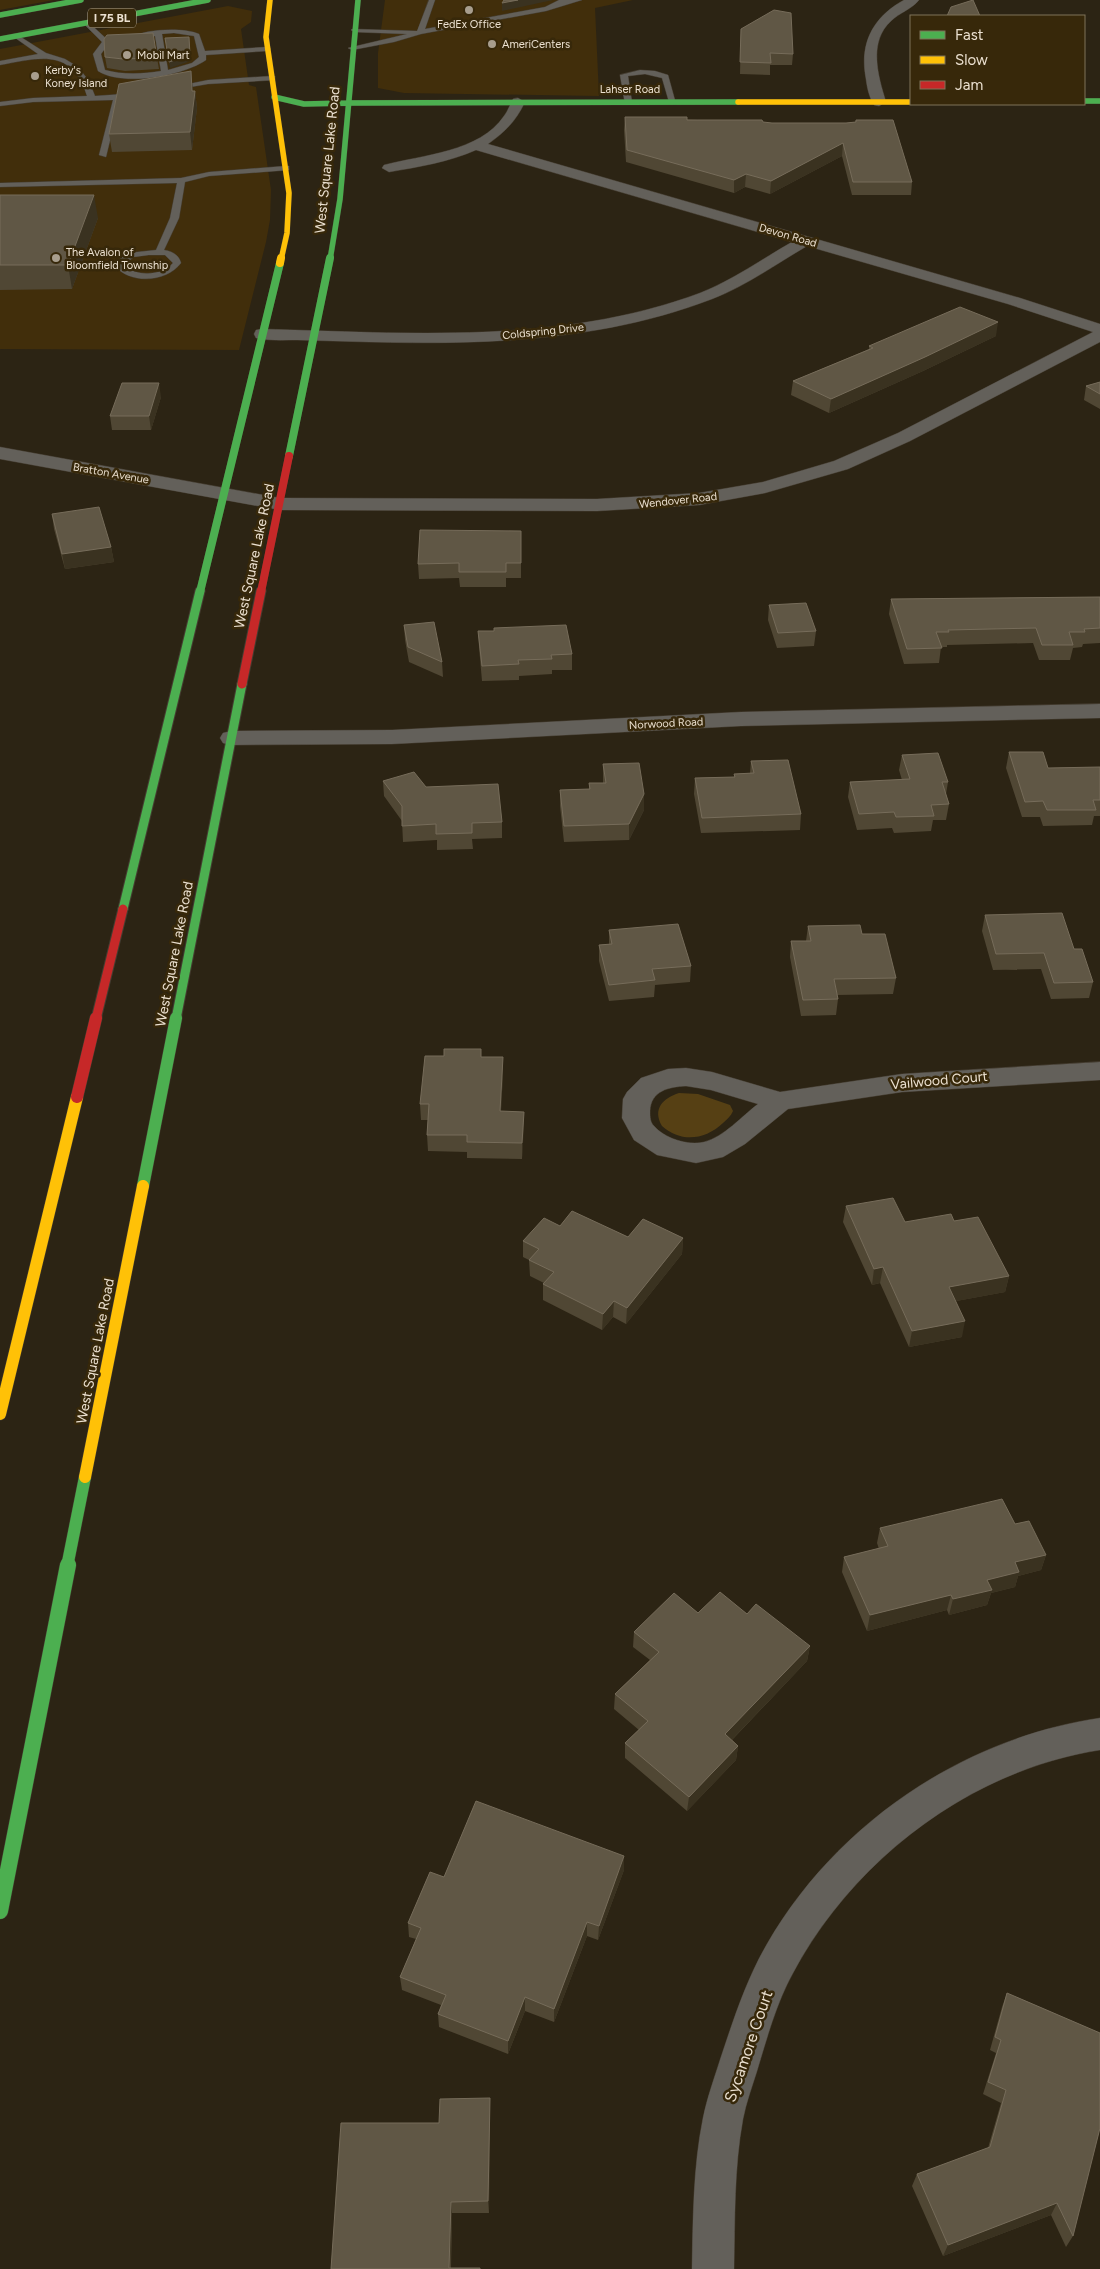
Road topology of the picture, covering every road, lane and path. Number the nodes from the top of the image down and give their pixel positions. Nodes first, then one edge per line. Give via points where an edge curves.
1 (81, 0) edge
2 (208, 0) edge
3 (270, 0) edge
4 (358, 0) edge
5 (432, 0) edge
6 (578, 0) edge
7 (913, 0) edge
8 (560, 2) edge
9 (96, 5) dead end
10 (0, 15) edge
11 (0, 23) edge
12 (86, 23) junction
13 (354, 30) junction
14 (420, 32) junction
15 (16, 36) junction
16 (0, 37) edge
17 (128, 39) edge
18 (162, 45) junction
19 (197, 47) junction
20 (352, 48) junction
21 (267, 49) junction
22 (173, 54) edge
23 (44, 55) junction
24 (189, 56) edge
25 (0, 63) edge
26 (165, 72) junction
27 (272, 78) junction
28 (163, 90) edge
29 (144, 93) edge
30 (274, 97) junction
31 (117, 98) junction
32 (92, 99) junction
33 (1085, 101) edge
34 (1100, 101) edge
35 (518, 102) junction
36 (628, 102) junction
37 (673, 102) junction
38 (879, 102) junction
39 (910, 102) edge
40 (348, 103) junction
41 (0, 104) edge
42 (475, 145) junction
43 (103, 155) dead end
44 (390, 168) dead end
45 (286, 173) junction
46 (181, 180) junction
47 (0, 186) edge
48 (805, 241) junction
49 (159, 252) junction
50 (1100, 329) edge
51 (262, 334) junction
52 (314, 335) junction
53 (1100, 335) edge
54 (0, 453) edge
55 (223, 493) junction
56 (280, 504) junction
57 (1100, 711) edge
58 (231, 738) junction
59 (1100, 1071) edge
60 (780, 1101) junction
61 (0, 1414) edge
62 (1100, 1734) edge
63 (0, 1911) edge
64 (712, 2269) edge

1 - 10 main road, I 75 BL
2 - 12 main road, I 75 BL
3 - 21 main road
4 - 13 main road, West Square Lake Road
5 - 14 lane
6 - 8 lane
7 - 38 street via 884,21 871,44 868,62
8 - 14 lane via 526,13
9 - 11 main road
12 - 15 main road, I 75 BL
12 - 26 lane via 110,41 97,54 102,71 114,76
13 - 14 lane
13 - 20 main road, West Square Lake Road
14 - 20 lane
15 - 16 main road
15 - 23 lane
17 - 18 lane
18 - 19 lane via 174,31 192,32 197,35
18 - 22 lane
18 - 26 lane
19 - 21 lane
19 - 24 lane
19 - 26 lane via 203,58 198,64
20 - 40 main road, West Square Lake Road
21 - 27 main road
23 - 25 lane
23 - 32 lane via 60,58 74,66 88,82
27 - 28 lane via 208,82
27 - 30 main road
29 - 31 lane
30 - 40 main road, Lahser Road via 304,104
30 - 45 main road
31 - 32 lane
31 - 43 lane
32 - 41 lane via 27,100
33 - 34 main road
35 - 36 main road, Lahser Road
35 - 40 main road, Lahser Road
35 - 42 street via 510,122
36 - 37 main road, Lahser Road
36 - 37 lane via 624,75 656,72 665,77
37 - 38 main road, Lahser Road
38 - 39 main road, Lahser Road
40 - 52 main road, West Square Lake Road via 339,208
42 - 44 street
42 - 48 street, Devon Road
45 - 46 lane via 208,182 194,178
45 - 51 main road via 289,210 286,233
46 - 47 lane
46 - 49 lane via 182,191 166,241
48 - 50 street, Devon Road
48 - 52 street, Coldspring Drive via 708,295 661,311 606,324 487,336
49 - 49 lane via 131,255 120,262 120,266 128,272 145,275 175,266 176,259
51 - 52 street, Coldspring Drive
51 - 55 main road
52 - 56 main road, West Square Lake Road
53 - 56 street, Wendover Road via 868,454 823,472 765,487 699,499 629,504
54 - 55 street, Bratton Avenue
55 - 56 street, Wendover Road
55 - 61 main road
56 - 58 main road, West Square Lake Road
57 - 58 street, Norwood Road via 741,719 392,737
58 - 63 main road, West Square Lake Road
59 - 60 street, Vailwood Court via 902,1082
60 - 60 street, Vailwood Court via 712,1081 668,1078 650,1085 637,1100 636,1118 644,1133 667,1148 696,1153 713,1150 735,1137
62 - 64 street, Sycamore Court via 1046,1746 1000,1762 948,1787 892,1824 861,1851 807,1915 779,1959 752,2023 724,2117 715,2183

